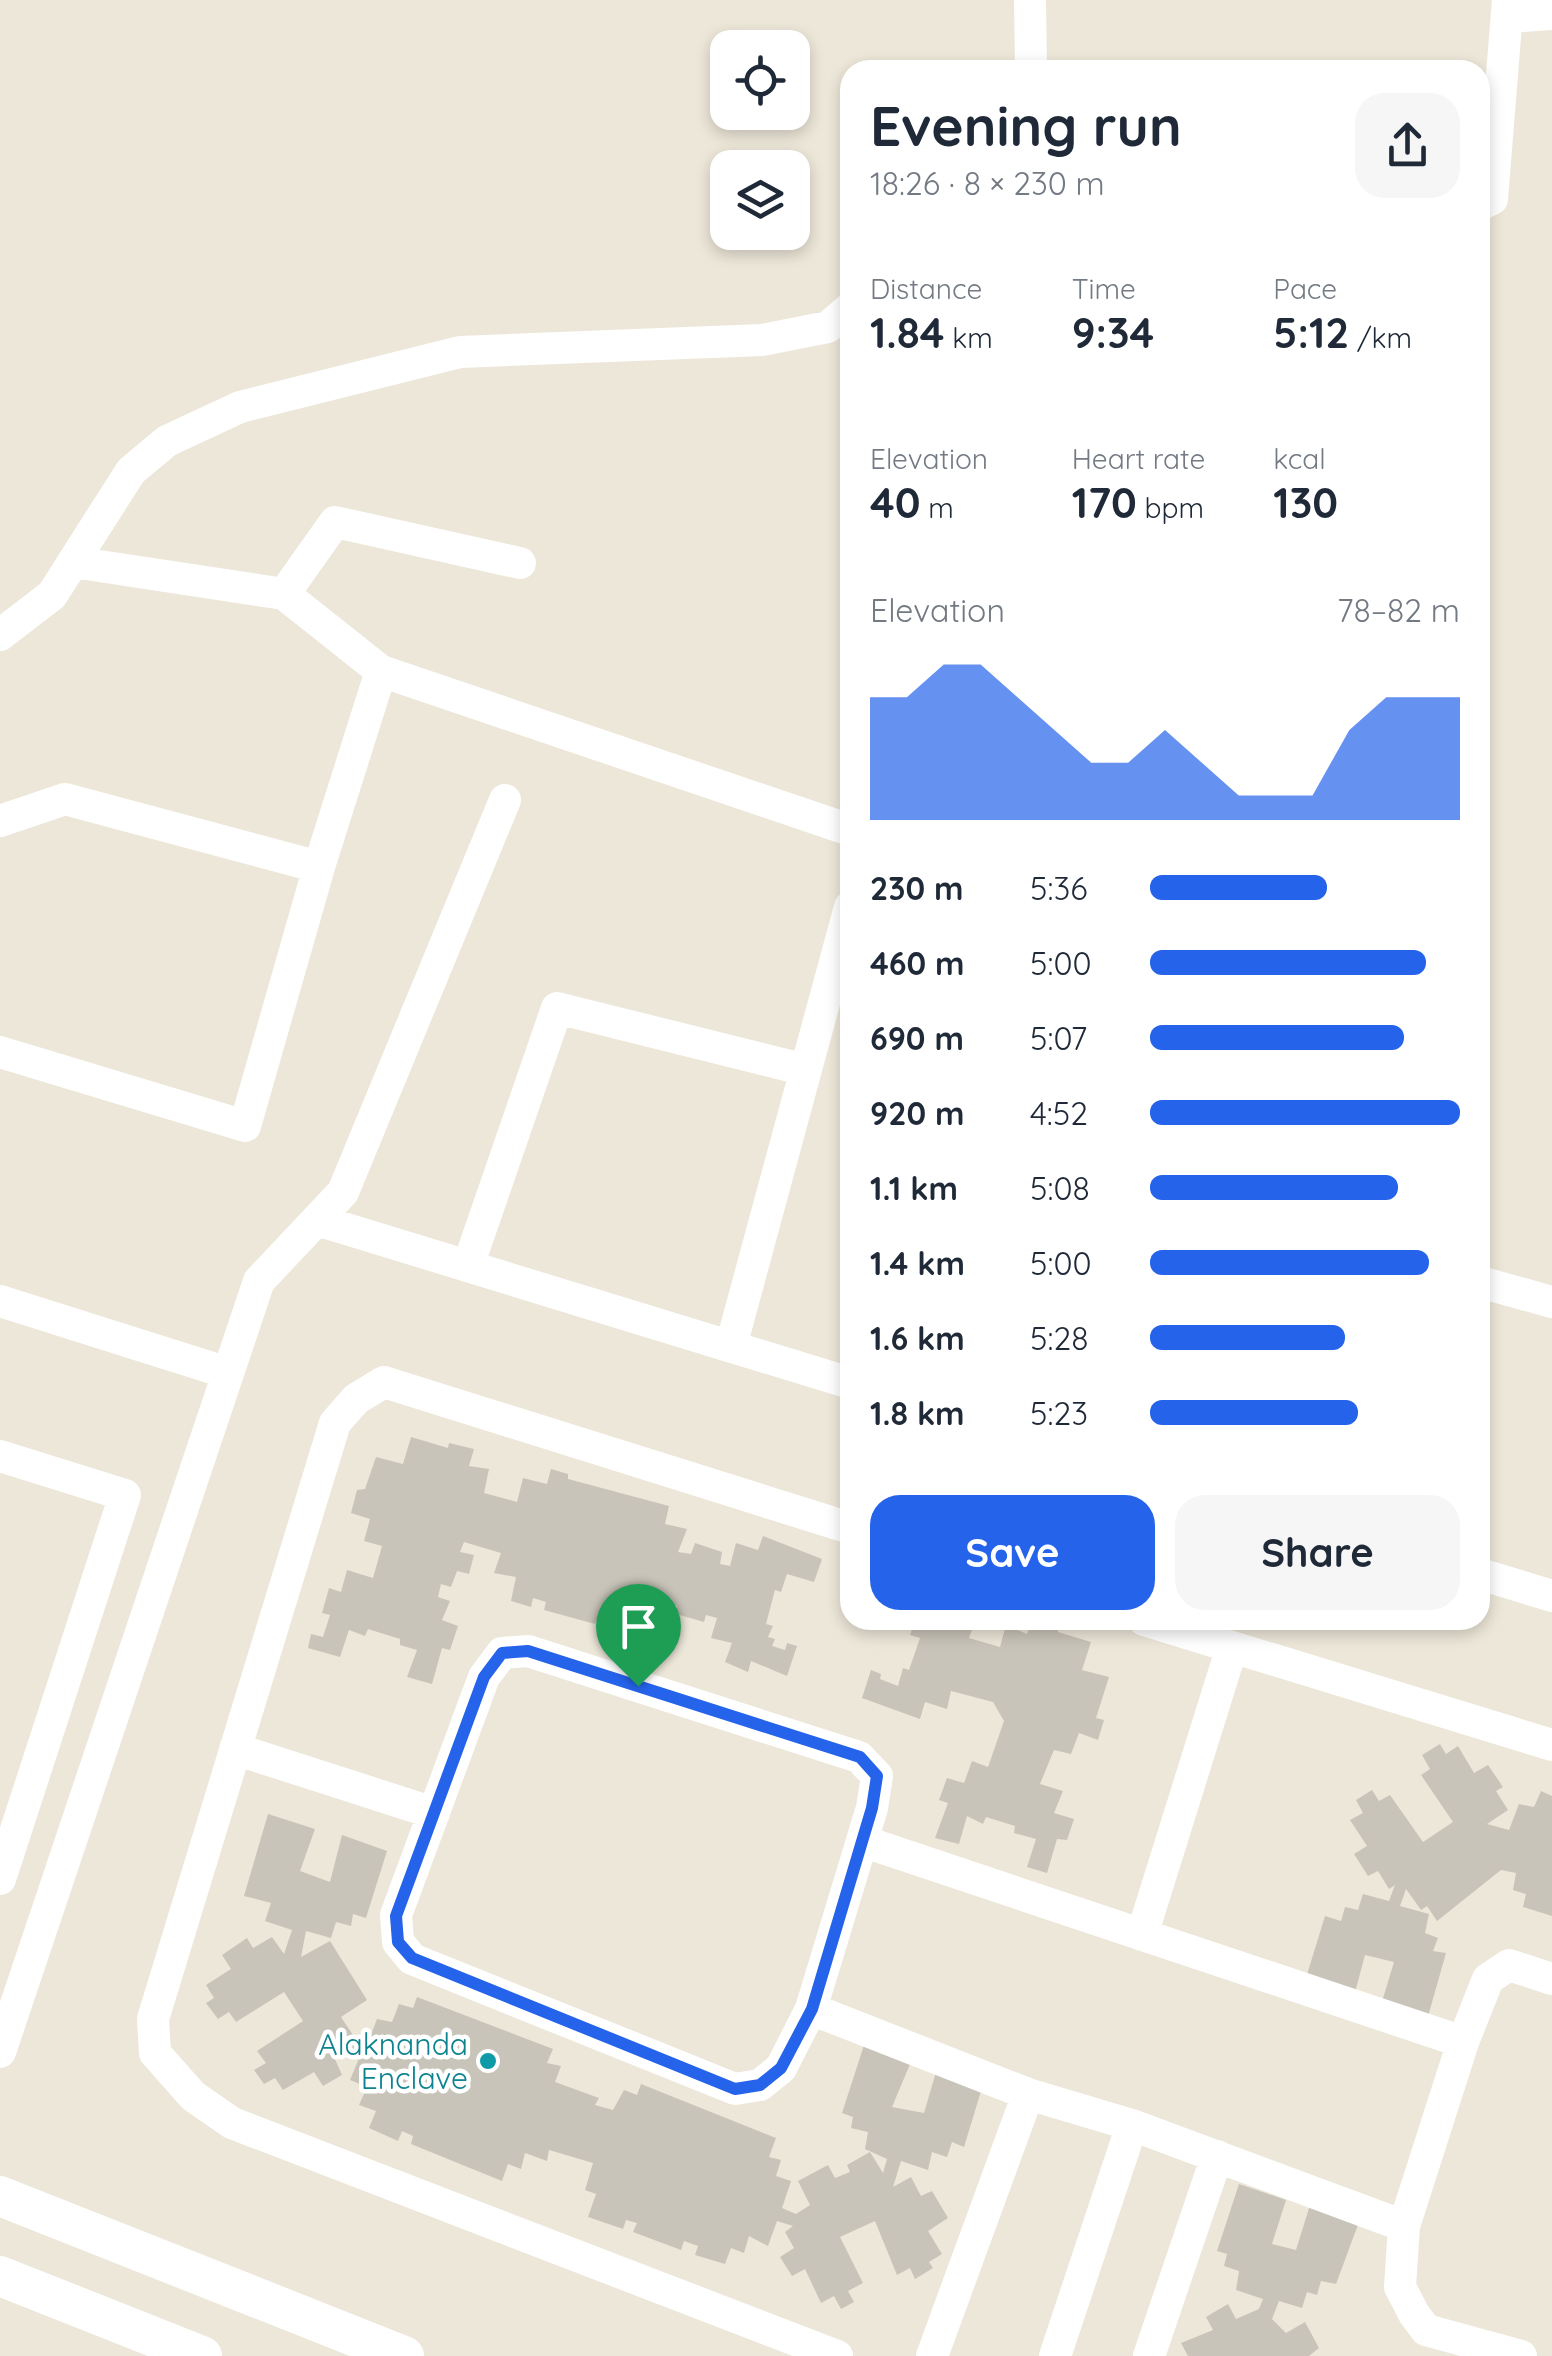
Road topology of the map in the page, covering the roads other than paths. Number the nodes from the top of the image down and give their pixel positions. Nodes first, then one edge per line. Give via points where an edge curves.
1 (1030, 0) edge
2 (1508, 8) edge
3 (1552, 14) edge
4 (1031, 60) edge
5 (1490, 201) edge
6 (840, 317) edge
7 (73, 562) junction
8 (520, 563) dead end
9 (284, 594) junction
10 (0, 635) edge
11 (381, 671) junction
12 (505, 800) dead end
13 (0, 822) edge
14 (840, 827) edge
15 (320, 867) junction
16 (840, 944) edge
17 (0, 1052) edge
18 (806, 1070) junction
19 (316, 1220) junction
20 (468, 1266) junction
21 (1490, 1285) edge
22 (0, 1301) edge
23 (1552, 1302) edge
24 (731, 1346) junction
25 (228, 1373) junction
26 (840, 1379) edge
27 (0, 1456) edge
28 (840, 1525) edge
29 (1490, 1577) edge
30 (1552, 1596) edge
31 (1178, 1630) edge
32 (1232, 1646) junction
33 (1552, 1746) edge
34 (236, 1748) junction
35 (434, 1813) junction
36 (862, 1841) junction
37 (0, 1879) edge
38 (1142, 1935) junction
39 (1552, 1979) edge
40 (812, 2009) junction
41 (1463, 2042) junction
42 (0, 2052) edge
43 (1028, 2094) junction
44 (1132, 2125) junction
45 (1218, 2156) junction
46 (0, 2196) edge
47 (1404, 2226) junction
48 (0, 2276) edge
49 (202, 2356) edge
50 (404, 2356) edge
51 (837, 2356) edge
52 (932, 2356) edge
53 (1055, 2356) edge
54 (1149, 2356) edge
55 (1520, 2356) edge

1 - 4 street
2 - 3 street
2 - 5 street
6 - 7 street via 828,327 762,340 460,352 240,407 167,440 131,471
7 - 9 street
7 - 10 street via 52,595
8 - 9 street via 335,522
9 - 11 street
11 - 14 street
11 - 15 street
12 - 19 street via 343,1192
13 - 15 street via 65,798
15 - 17 street via 245,1126
16 - 18 street
18 - 20 street via 558,1008
18 - 24 street
19 - 20 street
19 - 25 street via 259,1281
20 - 24 street
21 - 23 street
22 - 25 street
24 - 26 street
25 - 42 street
27 - 37 street via 125,1496
28 - 34 street via 384,1382 335,1422
29 - 30 street
31 - 32 street
32 - 33 street
32 - 38 street
34 - 35 street
34 - 51 street via 153,2019 155,2053 193,2096 232,2123
35 - 36 street via 484,1677 502,1653 528,1651 860,1757 877,1776
35 - 40 street via 396,1916 398,1942 412,1958 735,2089 760,2085 781,2068
36 - 38 street
36 - 40 street
38 - 41 street
39 - 41 street via 1509,1966 1488,1979
40 - 43 street
41 - 47 street
43 - 44 street
43 - 52 street
44 - 45 street
44 - 53 street
45 - 47 street
45 - 54 street
46 - 50 street
47 - 55 street via 1400,2288 1426,2330
48 - 49 street

